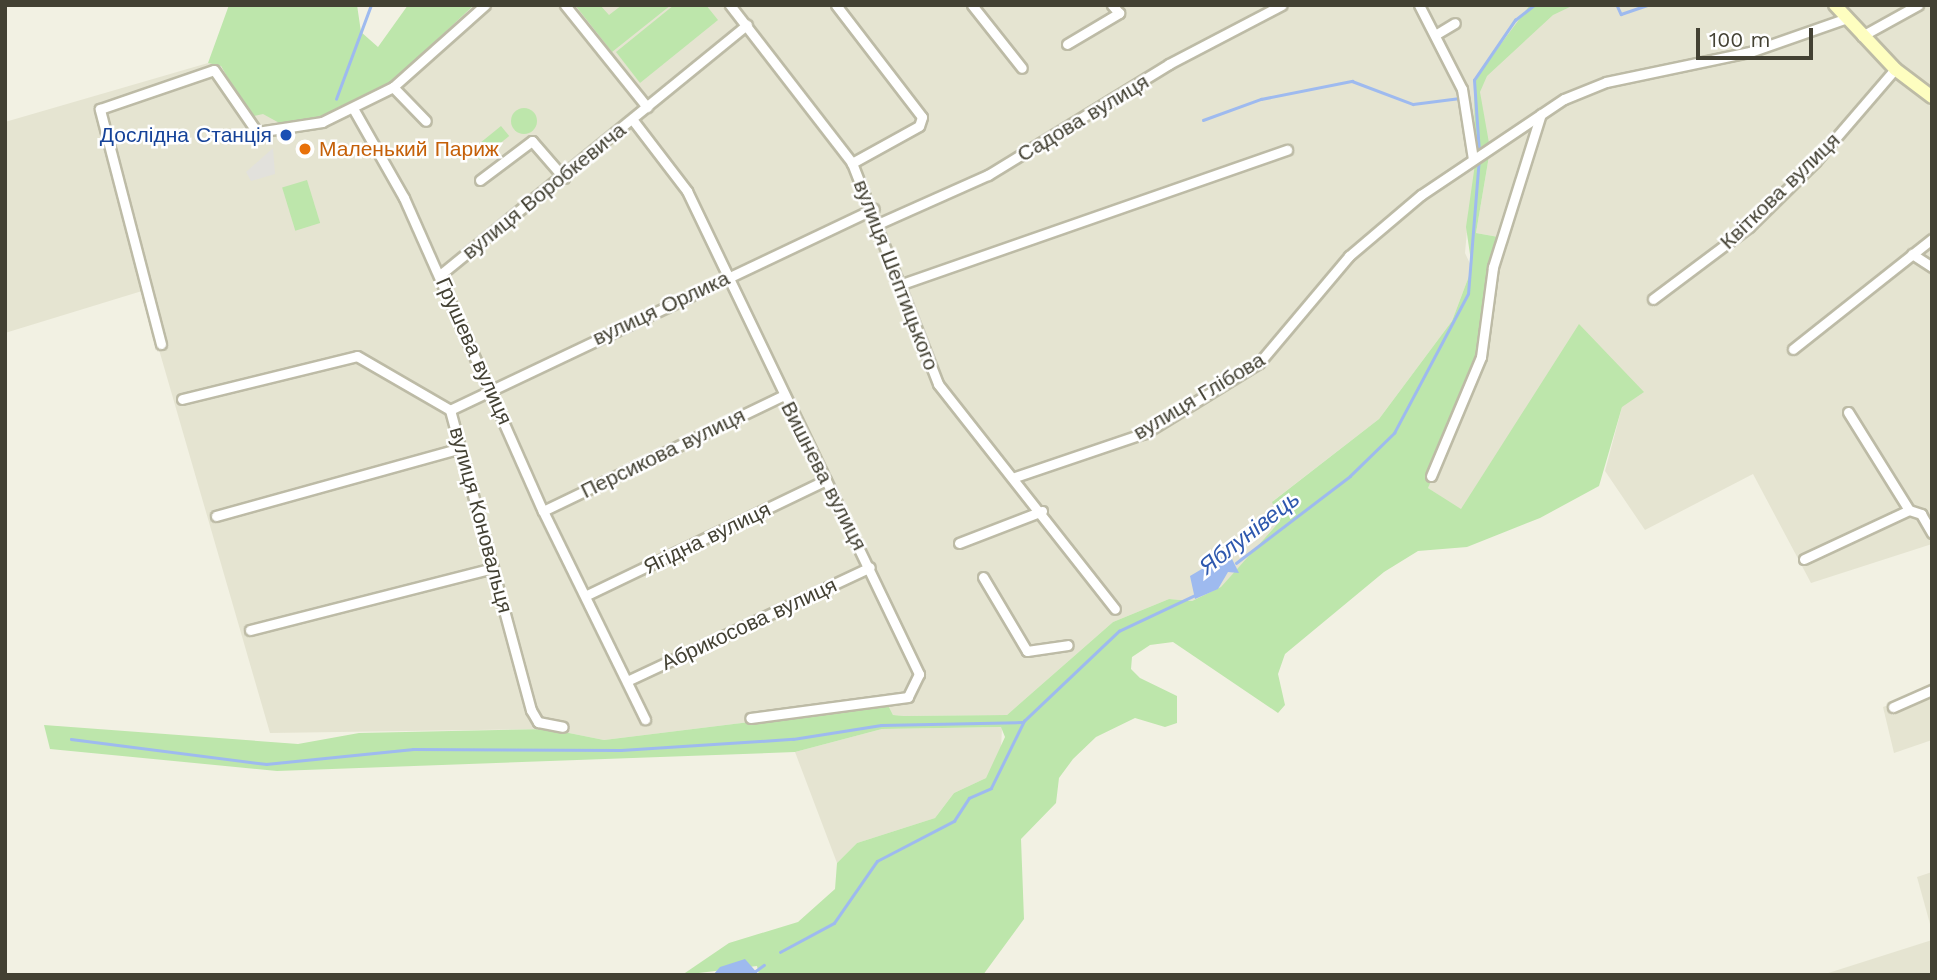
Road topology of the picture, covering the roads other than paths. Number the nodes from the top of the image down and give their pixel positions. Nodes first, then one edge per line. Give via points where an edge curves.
1 (485, 5) edge
2 (565, 5) edge
3 (730, 5) edge
4 (836, 5) edge
5 (972, 5) edge
6 (1282, 5) edge
7 (1419, 5) edge
8 (1835, 5) edge
9 (1918, 5) edge
10 (1115, 9) edge
11 (1847, 18) junction
12 (1455, 23) dead end
13 (747, 25) junction
14 (1435, 35) junction
15 (1862, 36) junction
16 (1067, 44) dead end
17 (1022, 68) dead end
18 (1895, 69) junction
19 (393, 86) junction
20 (1932, 97) edge
21 (647, 107) junction
22 (354, 110) junction
23 (1542, 112) junction
24 (632, 119) junction
25 (426, 121) dead end
26 (1287, 150) dead end
27 (1474, 158) junction
28 (852, 163) junction
29 (564, 178) junction
30 (480, 180) dead end
31 (874, 209) junction
32 (880, 223) junction
33 (1932, 239) edge
34 (1912, 254) junction
35 (1932, 267) edge
36 (440, 275) junction
37 (729, 276) junction
38 (899, 285) junction
39 (1653, 299) dead end
40 (161, 344) dead end
41 (1793, 349) dead end
42 (490, 388) junction
43 (784, 395) junction
44 (182, 399) dead end
45 (450, 410) junction
46 (1848, 412) dead end
47 (461, 448) junction
48 (1431, 476) dead end
49 (1015, 477) junction
50 (826, 480) junction
51 (1909, 510) junction
52 (543, 511) junction
53 (1042, 511) junction
54 (216, 516) dead end
55 (1932, 533) edge
56 (959, 544) dead end
57 (1804, 559) dead end
58 (870, 567) junction
59 (493, 568) junction
60 (983, 577) dead end
61 (587, 595) junction
62 (1115, 609) dead end
63 (250, 630) dead end
64 (1068, 645) dead end
65 (628, 681) junction
66 (1932, 690) edge
67 (1893, 707) dead end
68 (750, 718) dead end
69 (645, 719) dead end
70 (563, 727) dead end

1 - 19 street
2 - 21 street
3 - 13 street, вулиця Шептицького
4 - 28 street via 915,105 919,126
5 - 17 street
6 - 32 street, Садова вулиця via 1169,64 988,175
7 - 14 street
8 - 11 main road
9 - 15 street
10 - 16 street
11 - 15 main road
11 - 23 street via 1751,52 1606,82
12 - 14 street
13 - 21 street, вулиця Воробкевича
13 - 28 street, вулиця Шептицького
14 - 27 street via 1461,89
15 - 18 main road
18 - 20 main road
18 - 39 street, Квіткова вулиця via 1815,162 1749,227
19 - 22 street
19 - 25 street
21 - 24 street, вулиця Воробкевича
22 - 36 street, Грушева вулиця
22 - 40 street via 277,133 257,132 214,70 100,109
23 - 27 street, вулиця Глібова
23 - 48 street via 1493,267 1479,336 1481,357
24 - 29 street, вулиця Воробкевича
24 - 37 street, Вишнева вулиця via 687,191
26 - 38 street
27 - 49 street, вулиця Глібова via 1349,256 1259,363 1145,433
28 - 31 street, вулиця Шептицького
29 - 30 street via 532,141
29 - 36 street, вулиця Воробкевича
31 - 32 street, вулиця Шептицького
31 - 37 street, вулиця Орлика
32 - 38 street, вулиця Шептицького
33 - 34 street
34 - 35 street
34 - 41 street
36 - 42 street, Грушева вулиця
37 - 42 street, вулиця Орлика
37 - 43 street, Вишнева вулиця
38 - 49 street, вулиця Шептицького via 938,384
42 - 45 street, вулиця Орлика
42 - 52 street, Грушева вулиця
43 - 50 street, Вишнева вулиця
43 - 52 street, Персикова вулиця
44 - 45 street, вулиця Коновальця via 356,356
45 - 47 street, вулиця Коновальця
46 - 51 street
47 - 54 street
47 - 59 street, вулиця Коновальця
49 - 53 street, вулиця Шептицького
50 - 58 street, Вишнева вулиця
50 - 61 street, Ягідна вулиця
51 - 55 street via 1921,514
51 - 57 street
52 - 61 street, Грушева вулиця
53 - 56 street
53 - 62 street, вулиця Шептицького
58 - 65 street, Абрикосова вулиця
58 - 68 street, Вишнева вулиця via 919,674 915,692
59 - 63 street
59 - 70 street, вулиця Коновальця via 531,710 538,722
60 - 64 street via 1027,651
61 - 65 street, Грушева вулиця
65 - 69 street, Грушева вулиця
66 - 67 street

